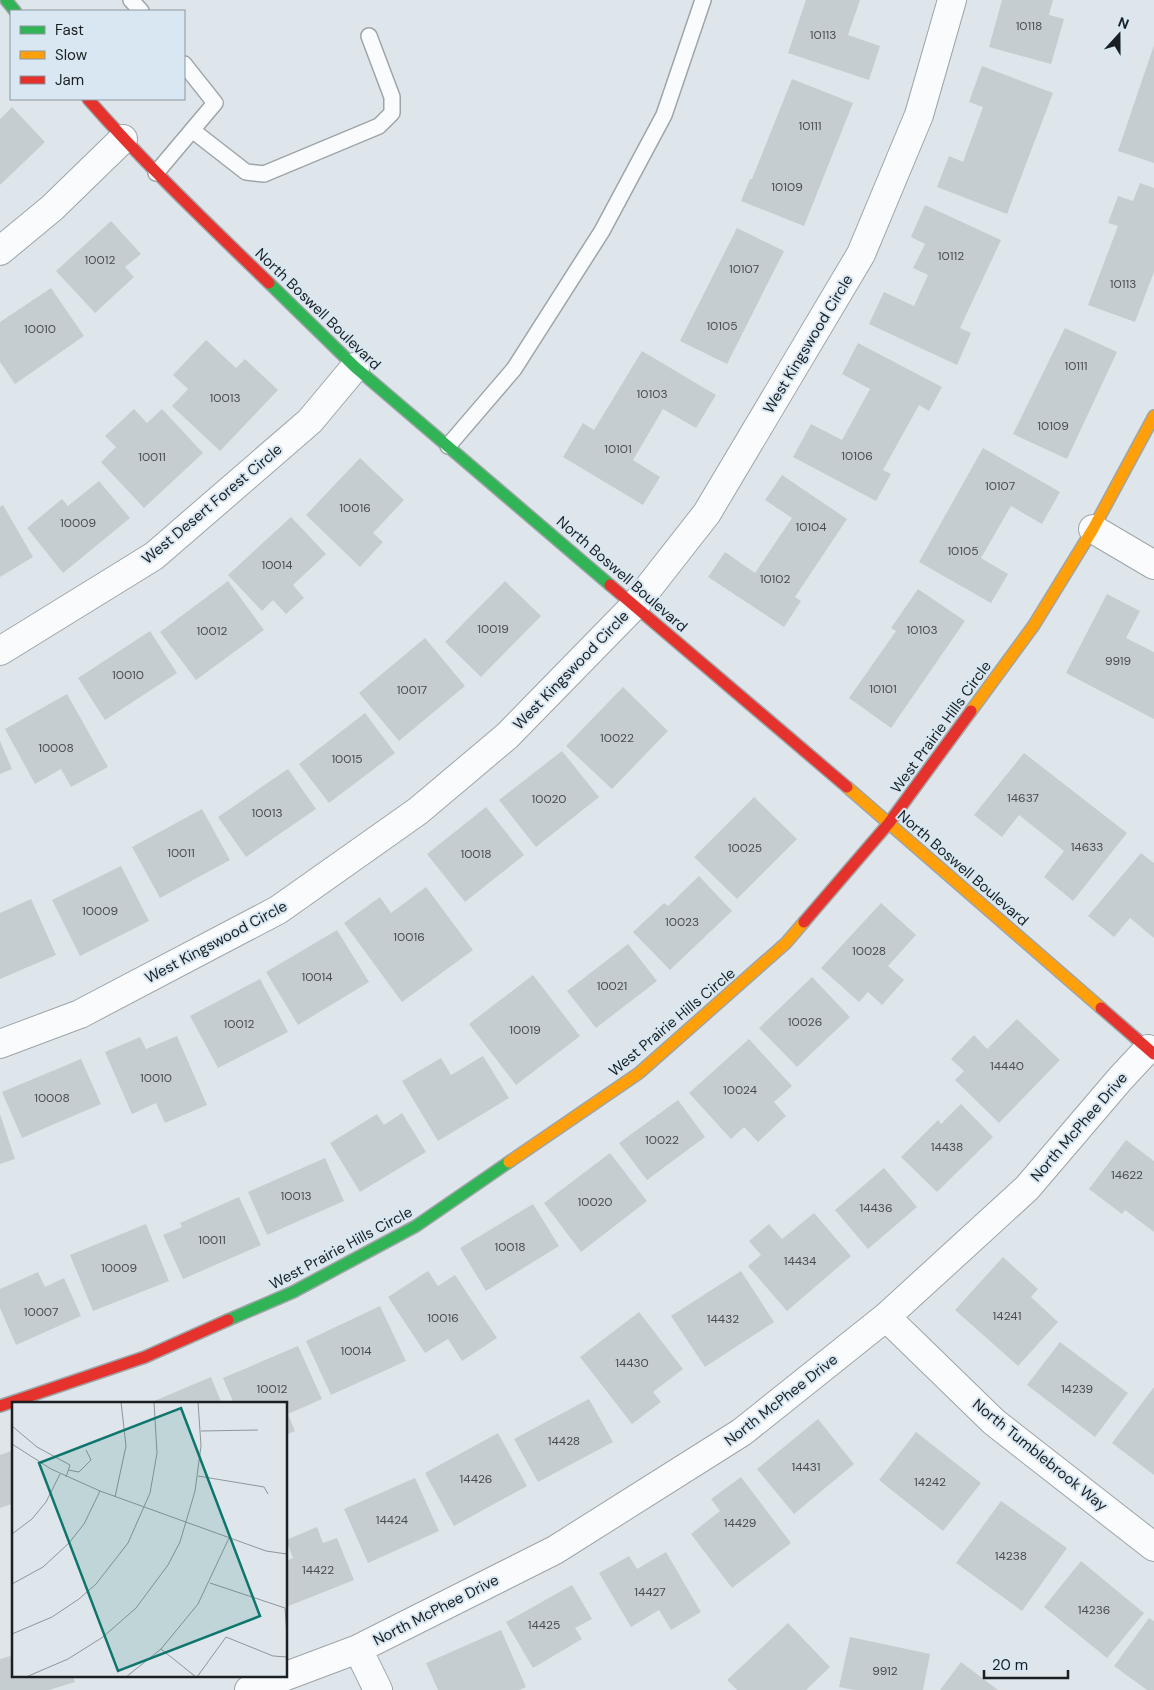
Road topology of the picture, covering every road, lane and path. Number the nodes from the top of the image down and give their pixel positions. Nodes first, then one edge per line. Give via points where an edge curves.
1 (6, 0) edge
2 (131, 0) edge
3 (703, 0) edge
4 (952, 0) edge
5 (14, 10) edge
6 (140, 10) edge
7 (369, 36) dead end
8 (185, 65) edge
9 (89, 100) edge
10 (192, 130) junction
11 (123, 139) junction
12 (156, 174) junction
13 (0, 251) edge
14 (355, 367) junction
15 (1154, 416) edge
16 (448, 446) junction
17 (1093, 530) junction
18 (1154, 565) edge
19 (634, 605) junction
20 (0, 651) edge
21 (889, 823) junction
22 (0, 1044) edge
23 (1151, 1051) edge
24 (886, 1318) junction
25 (0, 1406) edge
26 (1154, 1547) edge
27 (358, 1650) junction
28 (288, 1675) edge
29 (281, 1678) edge
30 (249, 1690) edge
31 (378, 1690) edge

1 - 5 street
2 - 6 lane
3 - 16 lane via 664,115 602,231 514,369
4 - 19 street, West Kingswood Circle via 918,115 862,254 707,513
7 - 10 lane via 392,97 392,113 379,126 264,174 246,172
8 - 10 lane via 215,103
9 - 11 street, North Boswell Boulevard
10 - 12 lane
11 - 12 street, North Boswell Boulevard
11 - 13 street via 52,208
12 - 14 street, North Boswell Boulevard
14 - 16 street, North Boswell Boulevard
14 - 20 street, West Desert Forest Circle via 310,421 154,556
15 - 17 street, West Prairie Hills Circle
16 - 19 street, North Boswell Boulevard
17 - 18 street
17 - 21 street, West Prairie Hills Circle via 1034,625
19 - 21 street, North Boswell Boulevard
19 - 22 street, West Kingswood Circle via 507,736 418,811 278,910 80,1014
21 - 23 street, North Boswell Boulevard
21 - 25 street, West Prairie Hills Circle via 786,943 639,1073 416,1226 293,1292 153,1353
23 - 24 street, North McPhee Drive via 1120,1079 1027,1188
24 - 26 street, North Tumblebrook Way via 994,1422
24 - 27 street, North McPhee Drive via 742,1432 556,1550
27 - 28 street, North McPhee Drive
27 - 31 street
29 - 30 street, North McPhee Drive

